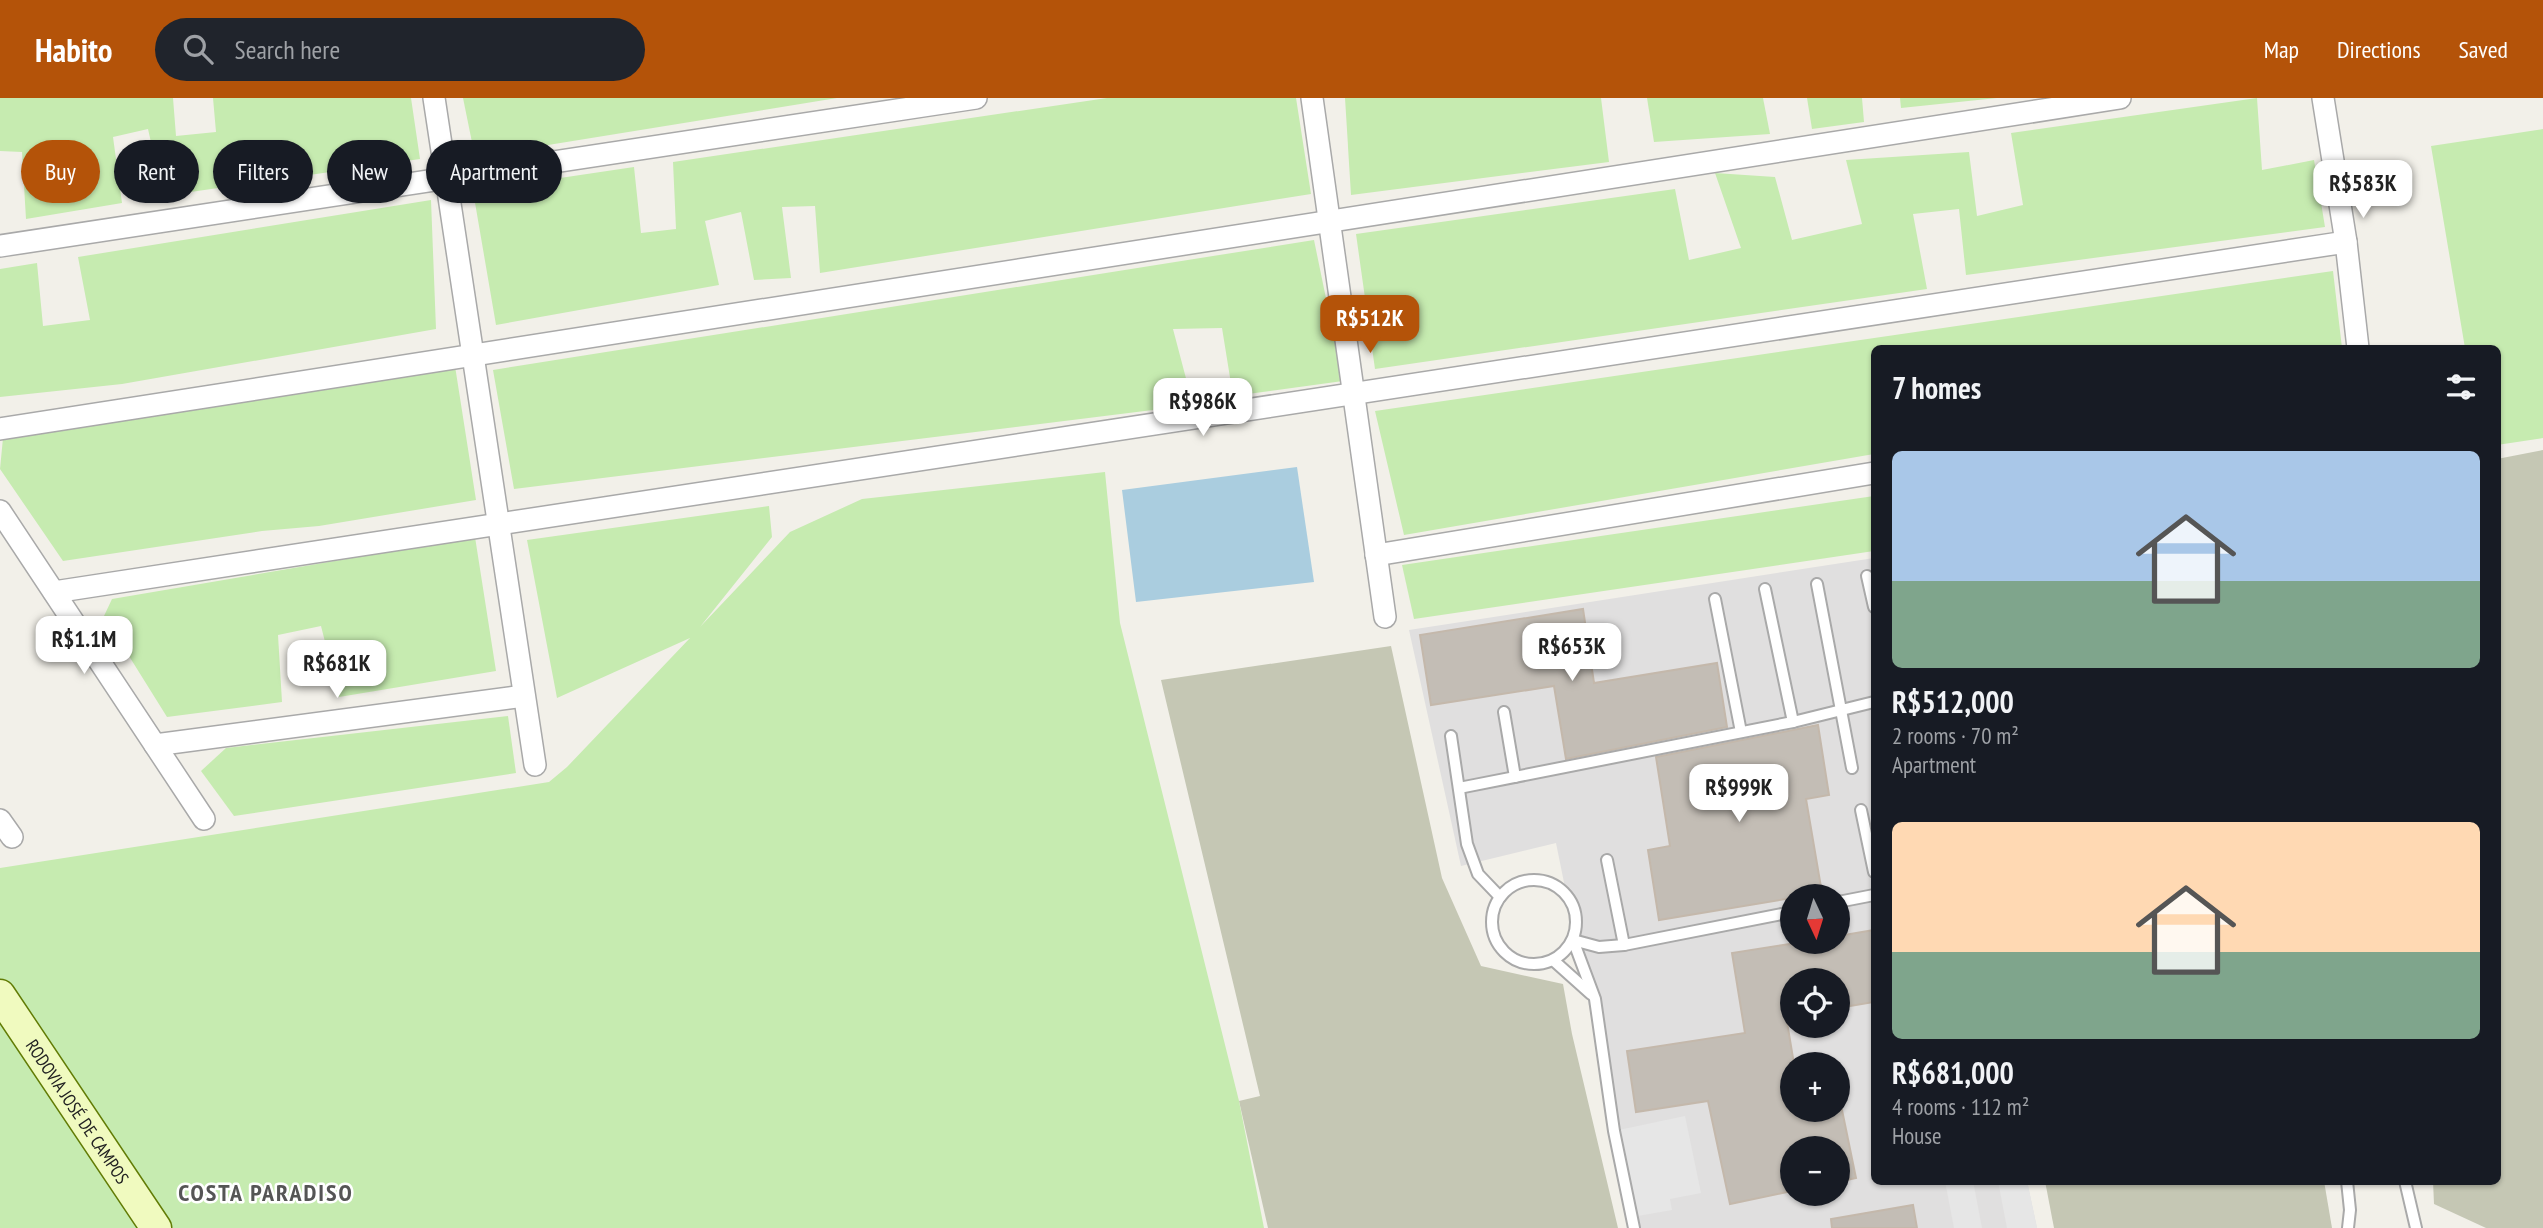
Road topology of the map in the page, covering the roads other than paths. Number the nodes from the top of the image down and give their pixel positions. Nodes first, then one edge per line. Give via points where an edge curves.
1 (434, 98) edge
2 (976, 98) edge
3 (1312, 98) edge
4 (2119, 98) edge
5 (2323, 98) edge
6 (440, 140) edge
7 (562, 161) edge
8 (426, 182) edge
9 (450, 203) edge
10 (1329, 221) junction
11 (2346, 242) junction
12 (0, 246) edge
13 (2358, 345) edge
14 (472, 354) junction
15 (1354, 393) junction
16 (0, 429) edge
17 (1871, 473) edge
18 (0, 511) edge
19 (498, 524) junction
20 (1377, 555) junction
21 (1867, 576) dead end
22 (1817, 584) dead end
23 (1765, 589) dead end
24 (54, 592) junction
25 (1871, 594) edge
26 (1715, 599) dead end
27 (1385, 617) dead end
28 (524, 696) junction
29 (1871, 703) edge
30 (1841, 709) junction
31 (1504, 712) dead end
32 (1793, 722) junction
33 (1741, 732) junction
34 (1451, 736) dead end
35 (155, 745) junction
36 (534, 765) dead end
37 (1852, 768) dead end
38 (1514, 776) junction
39 (1459, 788) junction
40 (1860, 810) dead end
41 (204, 819) dead end
42 (1871, 859) edge
43 (1608, 860) dead end
44 (1871, 896) edge
45 (1500, 897) junction
46 (1850, 900) edge
47 (1780, 914) edge
48 (1573, 940) junction
49 (1624, 945) junction
50 (1553, 960) junction
51 (0, 995) edge
52 (1595, 999) junction
53 (2347, 1185) edge
54 (2406, 1185) edge
55 (156, 1228) edge
56 (1634, 1228) edge
57 (2348, 1228) edge
58 (2416, 1228) edge

1 - 6 street
2 - 7 street
3 - 10 street
4 - 10 street
5 - 11 street
8 - 12 street
9 - 14 street
10 - 14 street
10 - 15 street
11 - 13 street
11 - 15 street
14 - 16 street
14 - 19 street
15 - 19 street
15 - 20 street
17 - 20 street
18 - 24 street
19 - 24 street
19 - 28 street
20 - 27 street
21 - 25 lane
22 - 30 lane
23 - 32 lane
24 - 35 street
26 - 33 lane
28 - 35 street
28 - 36 street
29 - 30 lane
30 - 32 lane
30 - 37 lane
31 - 38 lane
32 - 33 lane
33 - 38 lane
34 - 39 lane
35 - 41 street
38 - 39 lane
39 - 45 lane via 1467,844 1478,874
40 - 42 lane
43 - 49 lane
44 - 46 lane
45 - 48 lane via 1522,881 1536,879 1562,889 1576,912
45 - 50 lane via 1492,923 1501,949 1525,964
47 - 49 lane
48 - 49 lane via 1599,947
48 - 50 lane
48 - 52 lane
50 - 52 lane
51 - 55 main road, RODOVIA JOSÉ DE CAMPOS
52 - 56 lane
53 - 57 lane
54 - 58 lane

